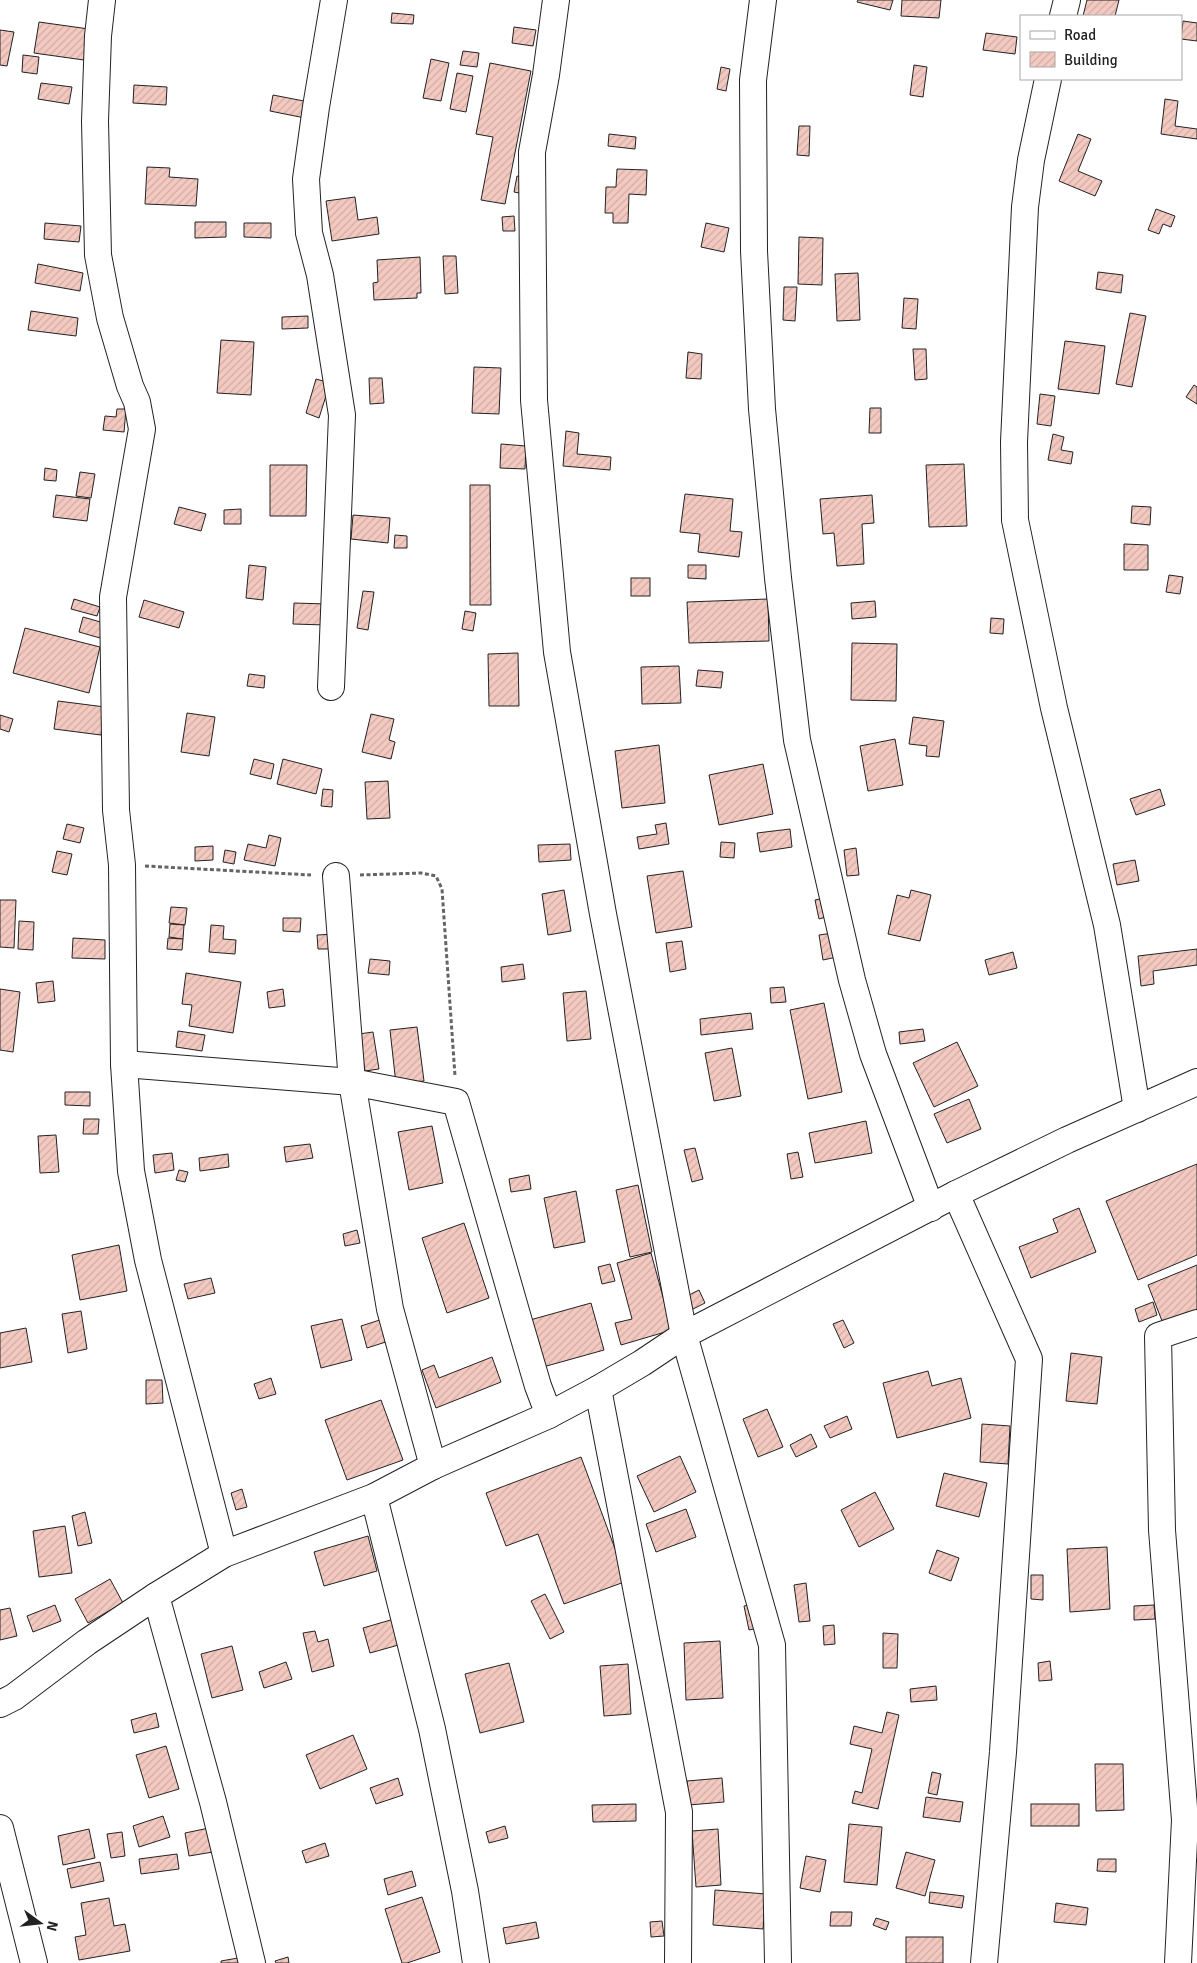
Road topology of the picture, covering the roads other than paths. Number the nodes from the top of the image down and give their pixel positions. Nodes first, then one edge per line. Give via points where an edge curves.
1 (102, 0) edge
2 (334, 0) edge
3 (556, 0) edge
4 (763, 0) edge
5 (1067, 0) edge
6 (1063, 15) edge
7 (1048, 80) edge
8 (331, 687) dead end
9 (336, 876) road end
10 (124, 1064) junction
11 (352, 1082) junction
12 (1197, 1082) edge
13 (1137, 1109) junction
14 (956, 1194) junction
15 (931, 1208) junction
16 (1197, 1323) edge
17 (684, 1334) junction
18 (598, 1389) junction
19 (549, 1415) junction
20 (433, 1466) junction
21 (374, 1497) junction
22 (224, 1554) junction
23 (156, 1596) junction
24 (0, 1704) edge
25 (0, 1828) edge
26 (34, 1963) edge
27 (252, 1963) edge
28 (476, 1963) edge
29 (678, 1963) edge
30 (778, 1963) edge
31 (984, 1963) edge
32 (1178, 1963) edge

1 - 10 street via 96,121 98,255 110,318 137,402 142,429 113,597 116,810 122,865
2 - 8 street via 306,179 309,233 320,275 342,415
3 - 17 street via 532,152 534,400 557,652 603,914
4 - 15 street via 753,80 754,251 762,409 797,740 852,980 873,1054
5 - 6 street
7 - 13 street via 1024,207 1014,442 1016,520 1054,708 1107,925
9 - 11 street
10 - 11 street
10 - 22 street via 131,1171 148,1260
11 - 19 street via 456,1102
11 - 20 street via 390,1309
12 - 13 street
13 - 14 street
14 - 15 street
14 - 31 street via 1029,1359 1003,1752
15 - 17 street
16 - 32 street via 1158,1336 1162,1530 1185,1820
17 - 18 street
17 - 30 street via 772,1645
18 - 19 street
18 - 29 street via 679,1812
19 - 20 street
20 - 21 street
21 - 22 street
21 - 28 street via 432,1729
22 - 23 street
23 - 24 street
23 - 27 street via 213,1802
25 - 26 street

